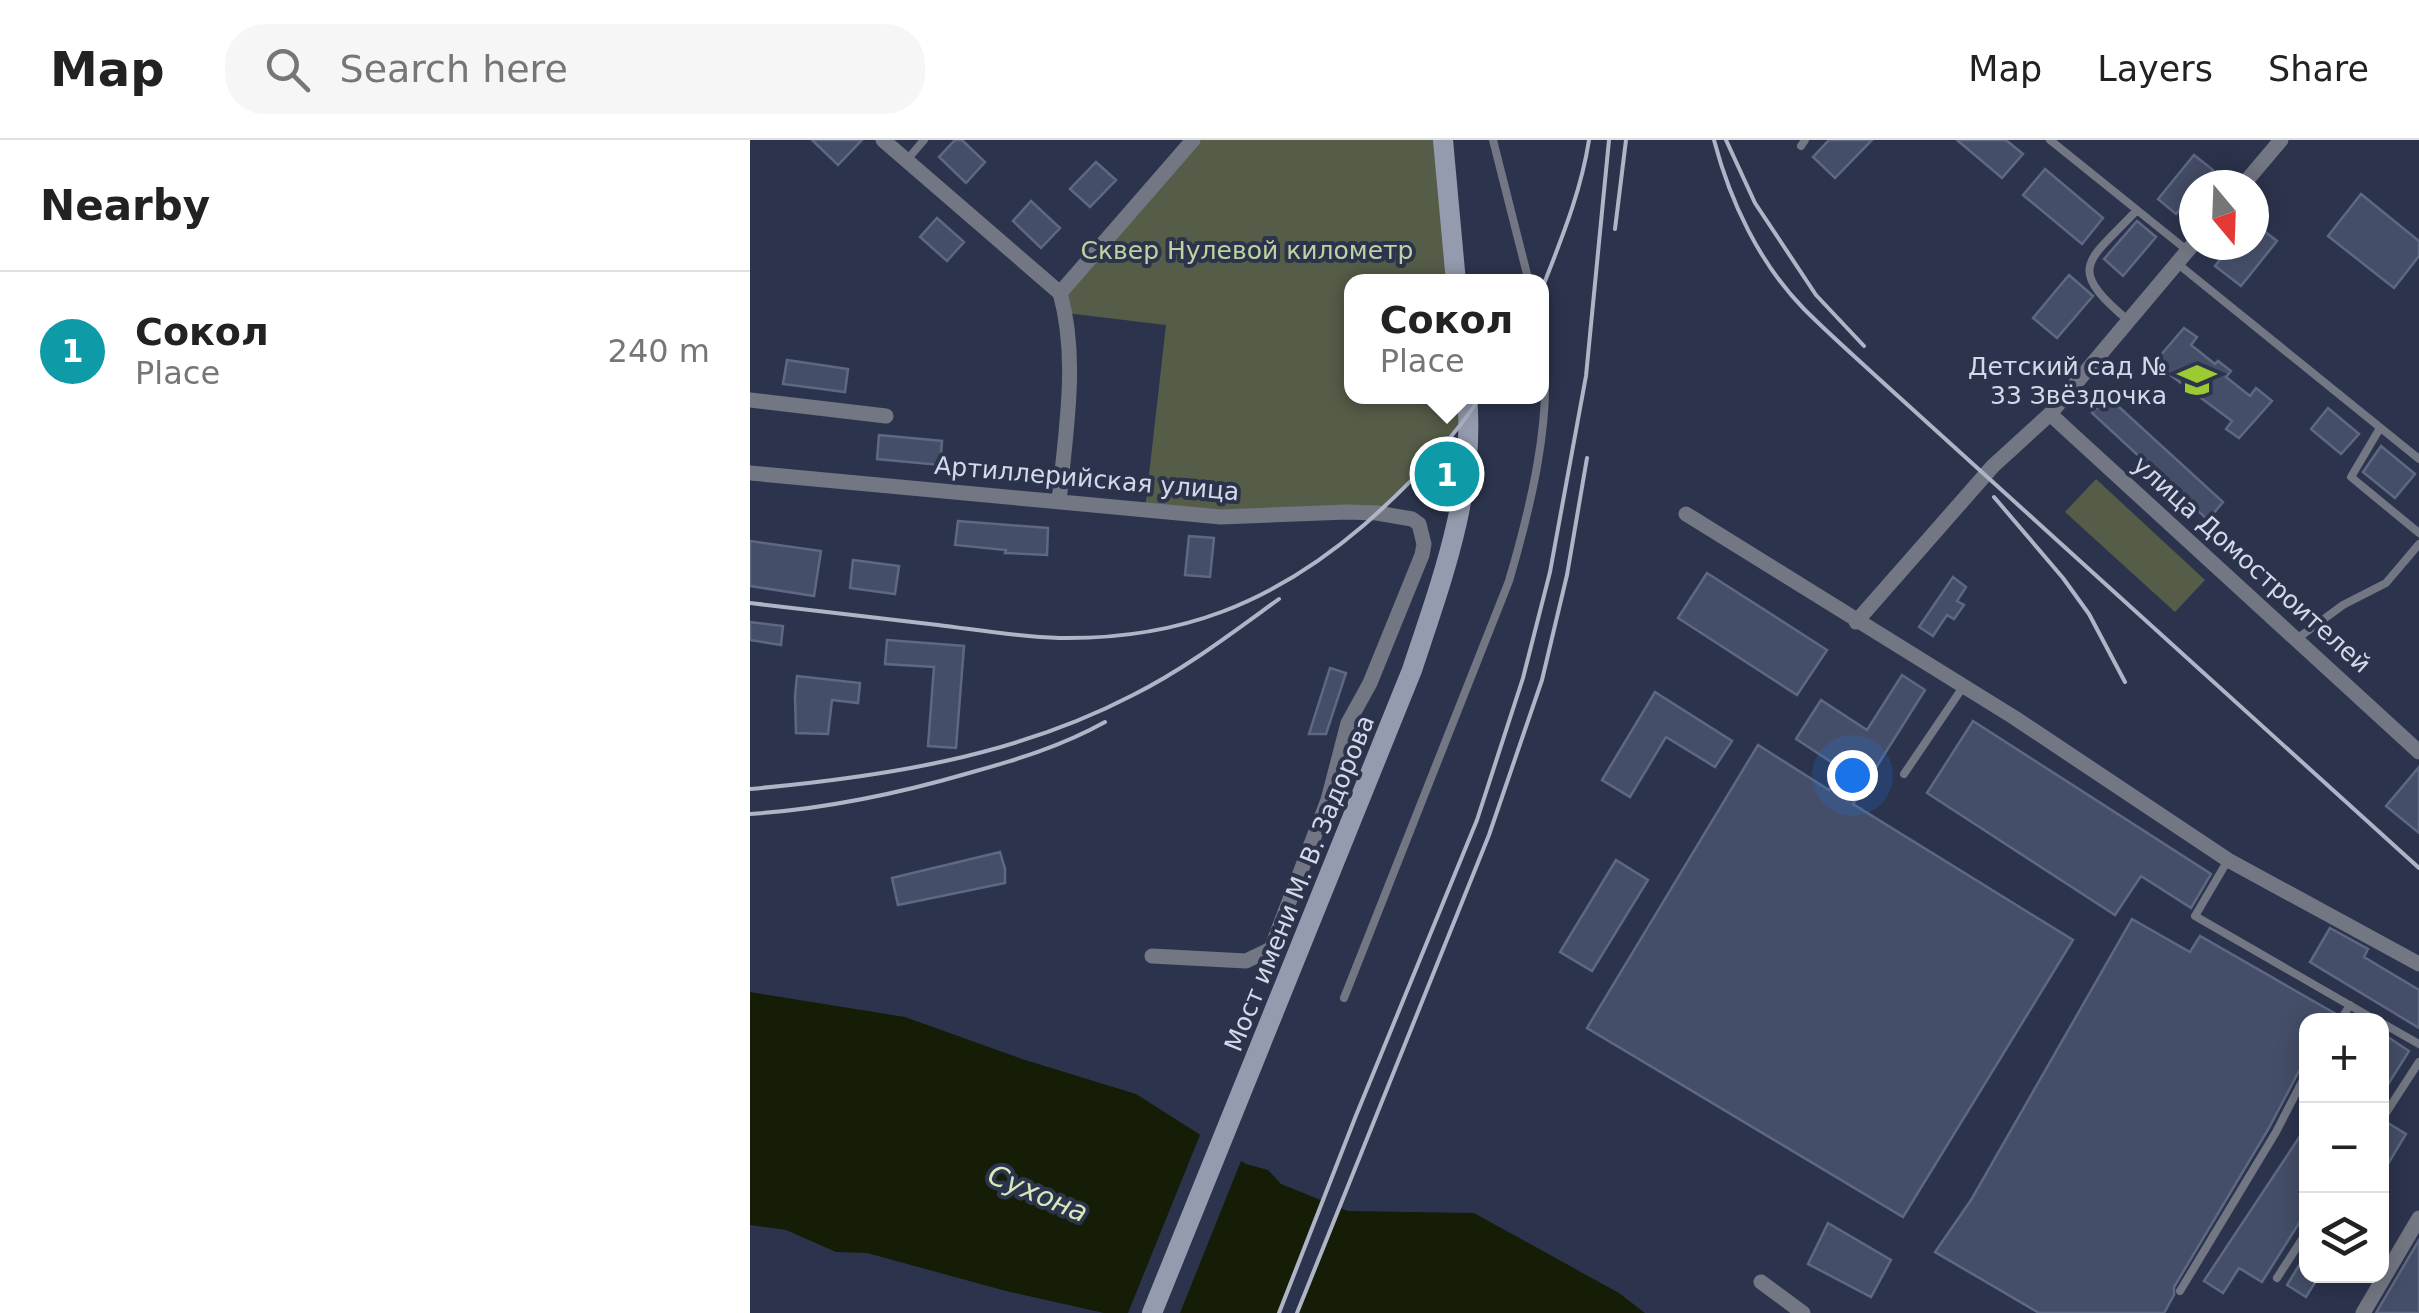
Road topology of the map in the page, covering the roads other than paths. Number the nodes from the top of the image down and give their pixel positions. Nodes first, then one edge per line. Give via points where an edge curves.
1 (883, 140) edge
2 (924, 140) edge
3 (1193, 140) edge
4 (1443, 140) edge
5 (1494, 140) edge
6 (2050, 140) edge
7 (2281, 140) edge
8 (906, 161) junction
9 (2256, 170) edge
10 (2137, 210) junction
11 (2179, 247) edge
12 (2180, 260) edge
13 (2194, 260) edge
14 (1455, 274) edge
15 (1527, 274) edge
16 (1060, 294) junction
17 (2129, 321) junction
18 (750, 400) edge
19 (1468, 404) edge
20 (1544, 404) edge
21 (2050, 414) junction
22 (886, 416) dead end
23 (2380, 428) junction
24 (2419, 459) edge
25 (750, 474) edge
26 (1060, 502) junction
27 (1686, 514) dead end
28 (2419, 533) edge
29 (2419, 544) edge
30 (1856, 622) junction
31 (2297, 640) junction
32 (1963, 687) junction
33 (2419, 752) edge
34 (1904, 774) dead end
35 (2228, 860) junction
36 (1152, 956) dead end
37 (2419, 964) edge
38 (1344, 998) dead end
39 (2350, 1005) junction
40 (2345, 1013) edge
41 (2364, 1013) edge
42 (2389, 1028) edge
43 (2419, 1044) edge
44 (2419, 1062) edge
45 (2299, 1088) edge
46 (2389, 1108) edge
47 (2419, 1218) edge
48 (2299, 1244) edge
49 (2277, 1278) dead end
50 (1762, 1282) dead end
51 (2180, 1291) dead end
52 (1152, 1313) edge
53 (1804, 1313) edge
54 (2363, 1313) edge

1 - 8 street
2 - 8 lane
3 - 16 street
4 - 14 main road
5 - 15 lane
6 - 10 lane
7 - 9 street
8 - 16 street
10 - 11 lane
10 - 17 lane via 2088,270 2102,298
12 - 17 street
13 - 23 lane
16 - 26 street via 1068,389
17 - 21 street
18 - 22 street
19 - 52 main road, Мост имени М. В. Задорова via 1462,503 1412,670
20 - 38 lane via 1526,526 1509,581
21 - 30 street via 1992,466
21 - 31 street, улица Домостроителей
23 - 24 lane
23 - 28 lane via 2351,477
25 - 26 street, Артиллерийская улица
26 - 36 street, Артиллерийская улица via 1220,517 1377,513 1412,519 1424,544 1348,723 1328,800 1271,949 1246,961
27 - 30 street
29 - 31 lane via 2386,582
30 - 32 street
31 - 33 street, улица Домостроителей
32 - 34 lane
32 - 35 street
35 - 37 street
35 - 39 lane via 2195,916
39 - 40 lane
39 - 41 lane
42 - 43 lane
44 - 46 lane
45 - 51 lane
47 - 54 street
48 - 49 lane
50 - 53 street

